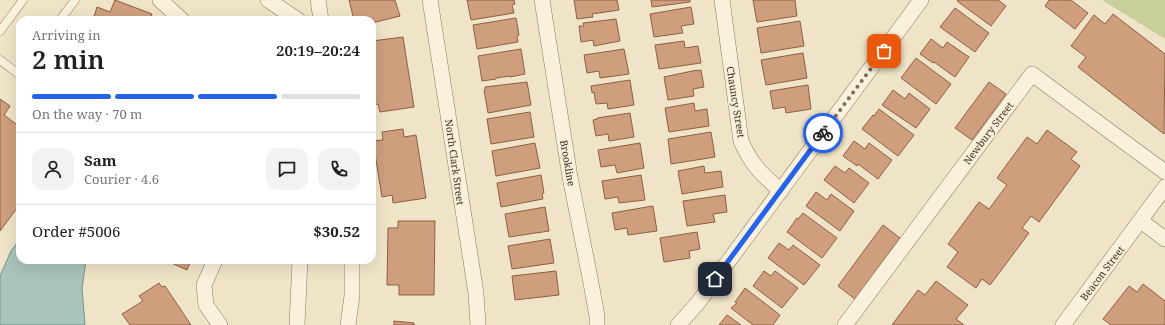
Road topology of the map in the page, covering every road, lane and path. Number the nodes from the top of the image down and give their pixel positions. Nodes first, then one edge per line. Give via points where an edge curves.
1 (23, 0) edge
2 (75, 0) edge
3 (268, 0) edge
4 (318, 0) edge
5 (430, 0) edge
6 (542, 0) edge
7 (722, 0) edge
8 (921, 0) edge
9 (166, 2) edge
10 (63, 16) edge
11 (178, 16) edge
12 (292, 16) edge
13 (320, 16) edge
14 (0, 31) edge
15 (0, 60) edge
16 (16, 72) edge
17 (1165, 172) edge
18 (1165, 187) edge
19 (781, 191) junction
20 (1141, 221) junction
21 (1165, 239) edge
22 (213, 264) edge
23 (300, 264) edge
24 (352, 264) edge
25 (220, 325) edge
26 (297, 325) edge
27 (348, 325) edge
28 (478, 325) edge
29 (597, 325) edge
30 (678, 325) edge
31 (845, 325) edge
32 (1063, 325) edge

1 - 14 lane
2 - 10 lane
3 - 12 street
4 - 13 street
5 - 28 street, North Clark Street via 476,293
6 - 29 street, Brookline
7 - 19 street, Chauncy Street via 741,141 754,166
8 - 19 street
9 - 11 street
15 - 16 lane
17 - 31 street, Newbury Street via 1032,74
18 - 20 street, Beacon Street
19 - 30 street via 697,304
20 - 21 street
20 - 32 street, Beacon Street
22 - 25 street via 204,285 206,305
23 - 26 street
24 - 27 street via 352,296

